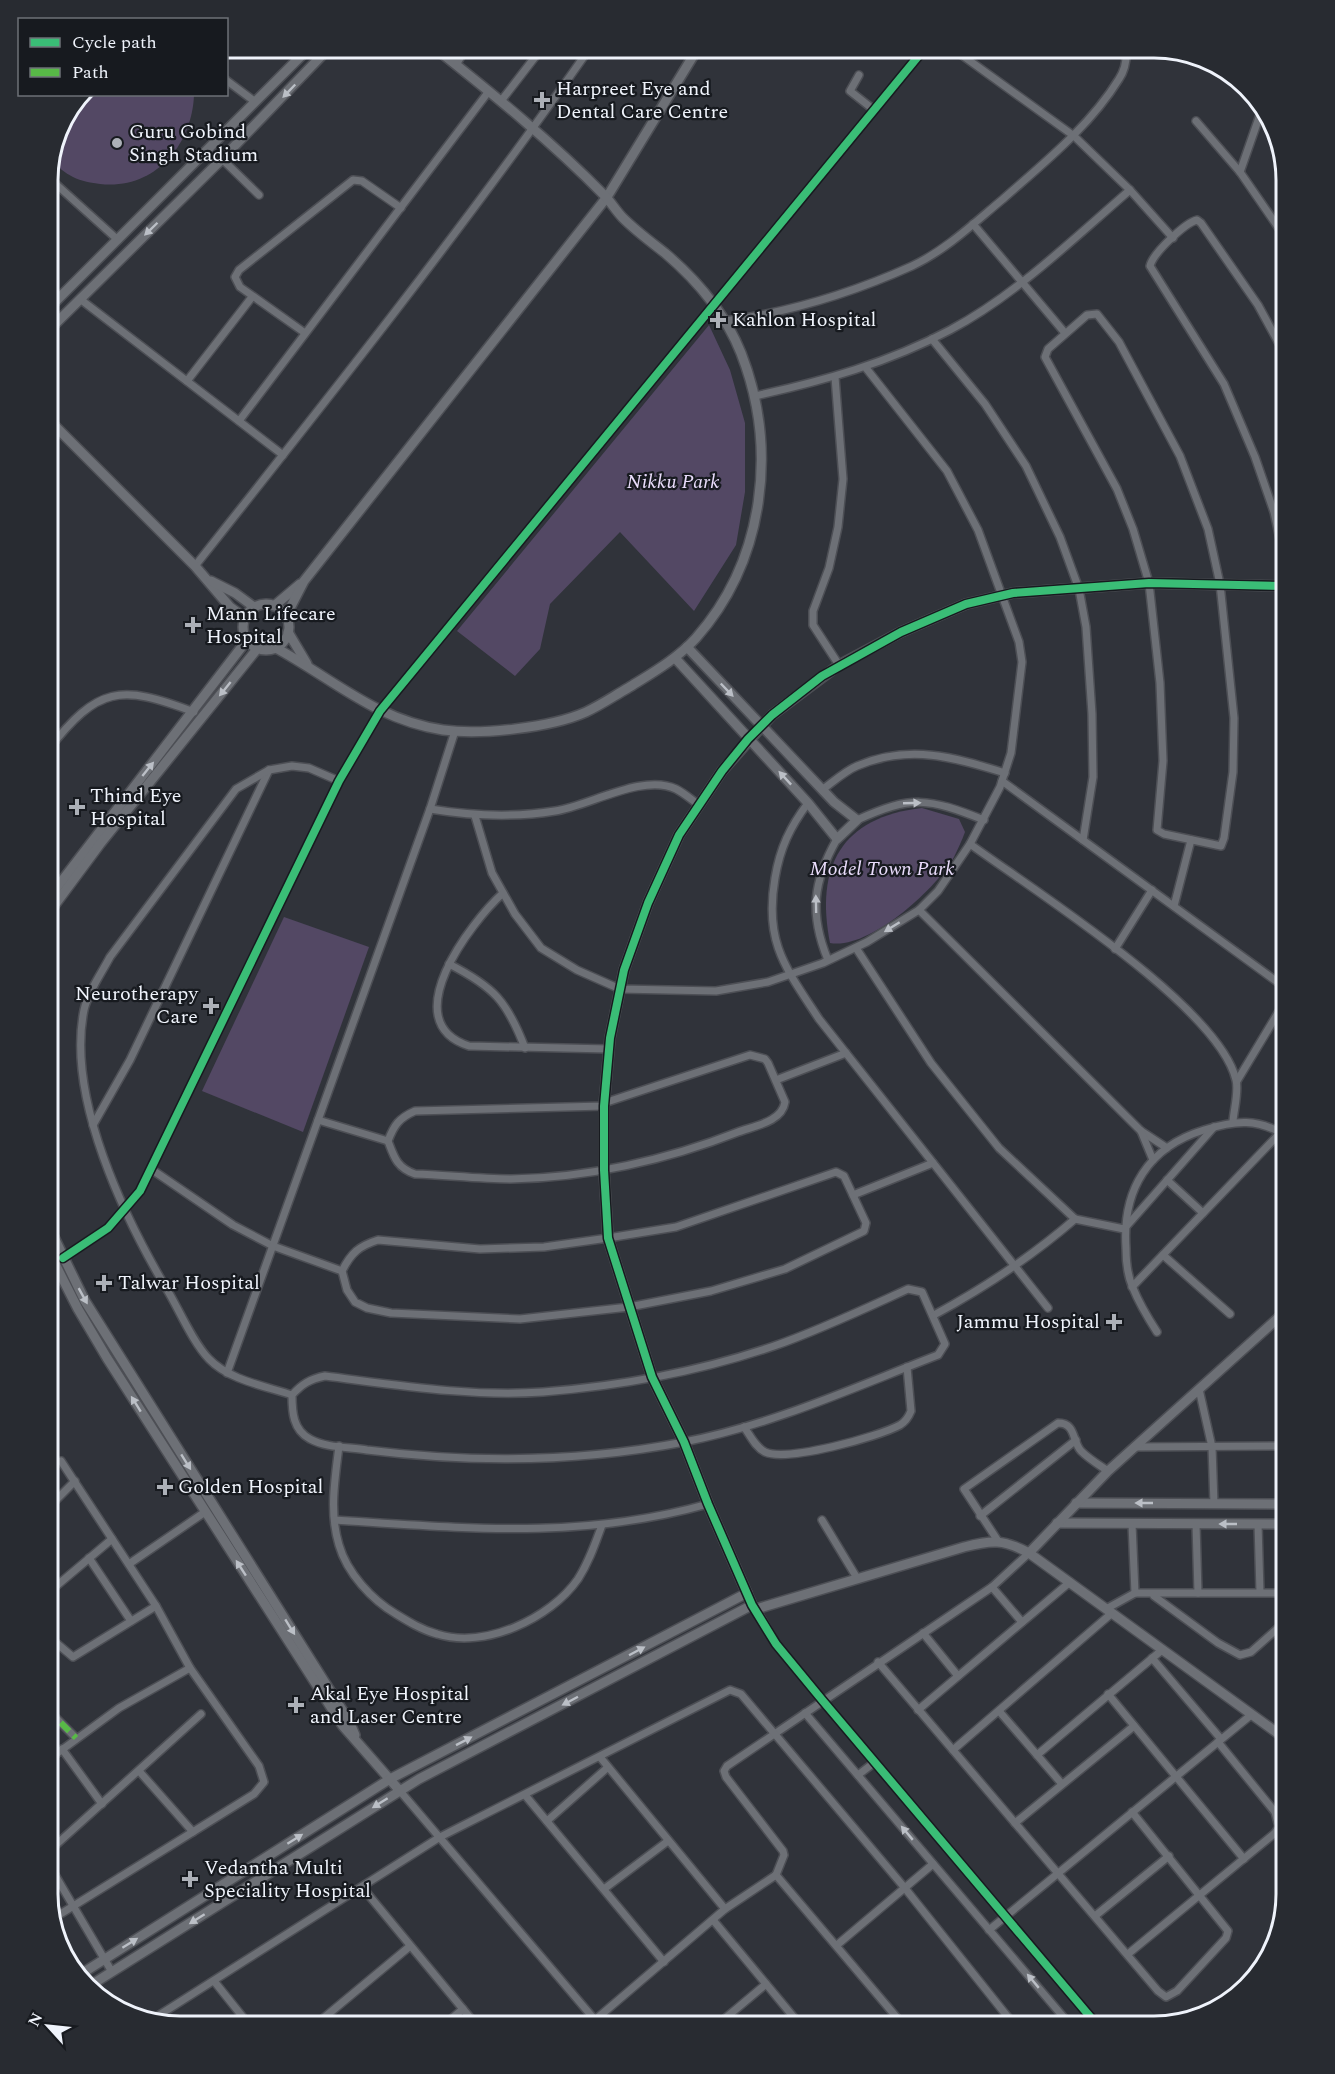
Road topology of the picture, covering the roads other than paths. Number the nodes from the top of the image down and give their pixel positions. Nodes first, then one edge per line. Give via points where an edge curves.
1 (298, 59) edge
2 (318, 59) edge
3 (449, 59) edge
4 (460, 59) edge
5 (533, 59) edge
6 (582, 59) edge
7 (691, 59) edge
8 (916, 59) edge
9 (967, 59) edge
10 (1126, 59) edge
11 (456, 65) junction
12 (859, 75) dead end
13 (228, 82) edge
14 (489, 91) junction
15 (254, 101) junction
16 (501, 101) junction
17 (874, 110) junction
18 (1259, 118) edge
19 (1196, 121) dead end
20 (532, 130) junction
21 (1074, 136) junction
22 (222, 159) junction
23 (1240, 172) junction
24 (59, 187) edge
25 (1130, 190) junction
26 (259, 195) dead end
27 (607, 197) junction
28 (401, 208) junction
29 (973, 224) junction
30 (1276, 224) edge
31 (1173, 238) junction
32 (118, 240) junction
33 (92, 266) junction
34 (103, 276) junction
35 (1022, 281) junction
36 (252, 297) junction
37 (59, 298) edge
38 (80, 299) junction
39 (714, 302) junction
40 (59, 320) edge
41 (725, 321) junction
42 (305, 333) junction
43 (1065, 333) junction
44 (1276, 338) edge
45 (932, 339) junction
46 (866, 368) junction
47 (835, 377) junction
48 (187, 381) junction
49 (755, 396) junction
50 (239, 421) junction
51 (59, 430) edge
52 (283, 455) junction
53 (1276, 521) edge
54 (195, 566) junction
55 (208, 579) junction
56 (304, 581) junction
57 (1149, 583) junction
58 (1220, 584) junction
59 (1276, 586) edge
60 (1079, 589) junction
61 (1003, 596) junction
62 (274, 606) junction
63 (254, 608) junction
64 (286, 616) junction
65 (244, 618) junction
66 (288, 632) junction
67 (247, 640) junction
68 (687, 647) junction
69 (276, 648) junction
70 (257, 649) junction
71 (675, 658) junction
72 (839, 665) junction
73 (308, 666) junction
74 (380, 711) junction
75 (194, 712) junction
76 (761, 726) junction
77 (455, 731) junction
78 (59, 737) edge
79 (748, 739) junction
80 (269, 770) junction
81 (1005, 773) junction
82 (339, 781) junction
83 (1002, 782) junction
84 (822, 790) junction
85 (808, 802) junction
86 (699, 805) junction
87 (430, 809) junction
88 (476, 816) junction
89 (857, 820) junction
90 (984, 820) junction
91 (837, 838) junction
92 (1083, 840) junction
93 (1191, 840) junction
94 (970, 844) junction
95 (59, 885) edge
96 (1152, 890) junction
97 (503, 893) junction
98 (59, 900) edge
99 (1174, 906) junction
100 (919, 910) junction
101 (856, 948) junction
102 (1115, 949) junction
103 (828, 960) junction
104 (450, 964) junction
105 (790, 975) junction
106 (1276, 981) edge
107 (620, 989) junction
108 (1276, 1016) edge
109 (525, 1048) junction
110 (609, 1049) junction
111 (846, 1053) junction
112 (776, 1080) junction
113 (1237, 1081) junction
114 (604, 1104) junction
115 (318, 1120) junction
116 (1233, 1121) junction
117 (93, 1125) junction
118 (1214, 1127) junction
119 (1276, 1130) edge
120 (1141, 1131) junction
121 (388, 1141) junction
122 (1276, 1142) edge
123 (1167, 1148) junction
124 (1153, 1160) junction
125 (933, 1163) junction
126 (151, 1169) junction
127 (604, 1170) junction
128 (1167, 1180) junction
129 (853, 1196) junction
130 (124, 1209) junction
131 (1203, 1213) junction
132 (1075, 1220) junction
133 (1124, 1229) junction
134 (608, 1239) junction
135 (273, 1246) junction
136 (58, 1248) edge
137 (1163, 1255) junction
138 (63, 1258) junction
139 (1016, 1265) junction
140 (58, 1269) edge
141 (342, 1271) junction
142 (1132, 1287) junction
143 (629, 1307) junction
144 (1048, 1308) dead end
145 (1230, 1314) dead end
146 (934, 1316) junction
147 (1276, 1320) edge
148 (1157, 1332) dead end
149 (907, 1367) junction
150 (227, 1373) junction
151 (652, 1377) junction
152 (1199, 1389) junction
153 (292, 1395) junction
154 (744, 1427) junction
155 (1076, 1440) junction
156 (684, 1442) junction
157 (339, 1446) junction
158 (1276, 1446) edge
159 (1134, 1447) junction
160 (1212, 1447) junction
161 (61, 1461) dead end
162 (1108, 1472) junction
163 (75, 1481) junction
164 (58, 1498) edge
165 (1076, 1503) junction
166 (708, 1504) junction
167 (1214, 1504) junction
168 (1276, 1504) edge
169 (205, 1512) junction
170 (980, 1516) junction
171 (335, 1520) junction
172 (822, 1520) dead end
173 (1057, 1523) junction
174 (1132, 1524) junction
175 (1196, 1524) junction
176 (1258, 1524) junction
177 (1276, 1524) edge
178 (602, 1525) junction
179 (112, 1539) junction
180 (998, 1541) junction
181 (1029, 1553) junction
182 (89, 1558) junction
183 (129, 1564) junction
184 (857, 1578) junction
185 (1070, 1582) junction
186 (58, 1584) edge
187 (992, 1587) junction
188 (1260, 1592) junction
189 (747, 1593) junction
190 (1135, 1593) junction
191 (1198, 1593) junction
192 (1276, 1593) edge
193 (1153, 1595) junction
194 (156, 1606) junction
195 (754, 1607) junction
196 (1109, 1611) junction
197 (131, 1621) junction
198 (1022, 1622) junction
199 (1276, 1630) edge
200 (923, 1633) junction
201 (58, 1645) edge
202 (1162, 1650) junction
203 (1152, 1658) junction
204 (878, 1662) junction
205 (190, 1668) junction
206 (958, 1676) junction
207 (1108, 1694) junction
208 (823, 1701) junction
209 (918, 1710) junction
210 (999, 1710) junction
211 (805, 1713) junction
212 (201, 1714) dead end
213 (1251, 1715) junction
214 (58, 1720) edge
215 (1134, 1726) junction
216 (1276, 1732) edge
217 (773, 1735) junction
218 (76, 1738) junction
219 (355, 1738) junction
220 (1219, 1740) junction
221 (62, 1749) junction
222 (953, 1750) junction
223 (58, 1752) edge
224 (1037, 1755) junction
225 (600, 1757) junction
226 (874, 1762) junction
227 (607, 1768) junction
228 (139, 1771) junction
229 (858, 1775) junction
230 (1176, 1776) junction
231 (390, 1779) junction
232 (1062, 1784) junction
233 (400, 1791) junction
234 (525, 1795) junction
235 (102, 1804) junction
236 (1132, 1812) junction
237 (1276, 1816) edge
238 (547, 1821) junction
239 (1015, 1823) junction
240 (1276, 1831) edge
241 (193, 1832) junction
242 (440, 1837) junction
243 (668, 1841) junction
244 (58, 1843) edge
245 (1169, 1856) junction
246 (1244, 1859) junction
247 (933, 1864) junction
248 (1058, 1873) junction
249 (776, 1875) junction
250 (58, 1880) edge
251 (362, 1887) junction
252 (904, 1887) junction
253 (604, 1889) junction
254 (1201, 1894) junction
255 (74, 1907) junction
256 (725, 1909) junction
257 (61, 1914) edge
258 (1005, 1916) junction
259 (1095, 1916) junction
260 (713, 1920) junction
261 (989, 1930) junction
262 (837, 1945) junction
263 (409, 1947) junction
264 (1128, 1954) junction
265 (104, 1959) junction
266 (664, 1962) junction
267 (86, 1971) edge
268 (112, 1972) junction
269 (214, 1981) junction
270 (97, 1982) edge
271 (766, 1984) junction
272 (463, 2009) junction
273 (162, 2014) edge
274 (241, 2015) edge
275 (327, 2015) edge
276 (456, 2015) edge
277 (468, 2015) edge
278 (591, 2015) edge
279 (600, 2015) edge
280 (728, 2016) edge
281 (792, 2016) edge
282 (896, 2016) edge
283 (1007, 2016) edge
284 (1062, 2016) edge
285 (1089, 2016) edge

1 - 15 street
2 -> 22 street
3 - 11 street
4 - 11 street
5 - 16 street
6 - 20 street
7 - 27 street
8 - 17 street
9 - 21 street
10 - 21 street via 1120,78
11 - 14 street
12 - 17 street via 850,91
13 - 15 street
14 - 16 street
14 - 28 street
15 - 32 street
16 - 20 street
17 - 39 street
18 - 23 street
19 - 23 street
20 - 27 street
20 - 52 street
21 - 25 street
21 - 29 street
22 - 26 street
22 -> 34 street
23 - 30 street
24 - 32 street
25 - 31 street
25 - 35 street
27 - 39 street via 622,218 669,256
27 - 56 street
28 - 36 street via 362,181 353,180 239,270 236,282
28 - 42 street
29 - 35 street
29 - 41 street via 914,265 834,297 775,314
31 - 44 street via 1189,223 1201,223
31 - 53 street via 1151,261 1152,270 1224,384 1255,457
32 - 33 street
33 - 34 street
33 - 37 street
34 - 38 street
35 - 43 street
35 - 45 street
36 - 42 street
36 - 48 street
38 - 40 street
38 - 48 street
39 - 41 street
39 - 74 street
41 - 49 street
42 - 50 street
43 - 57 street via 1048,349 1046,363 1117,489
43 - 58 street via 1087,315 1096,314 1119,342 1180,456 1208,530
45 - 46 street
45 - 60 street via 985,404 1026,466 1060,537
46 - 47 street
46 - 61 street via 946,471 978,530
47 - 49 street
47 - 72 street via 843,479 838,527 813,611 813,625
48 - 50 street
49 - 68 street via 761,432 762,484 753,530 738,573 719,606
50 - 52 street
51 - 54 street
52 - 54 street
54 - 55 street
55 - 63 street
55 - 65 street
56 - 62 street
56 - 64 street
57 - 58 street
57 - 60 street
57 - 93 street via 1162,739 1157,830
58 - 59 street
58 - 93 street via 1233,707 1233,772 1223,843 1218,847
60 - 61 street
60 - 92 street via 1086,627 1092,714 1093,777
61 - 72 street via 966,604
61 - 81 street via 1022,662
62 - 63 street
62 - 64 street
63 - 65 street
64 - 66 street
65 - 67 street
66 - 69 street
66 - 73 street
67 - 70 street
67 - 75 street
68 - 71 street
68 -> 76 street
69 - 70 street
69 - 73 street
70 -> 98 street
71 - 77 street via 584,713 527,727
71 - 79 street
72 - 76 street
73 - 74 street via 333,686
74 - 77 street via 400,720
74 - 82 street
75 - 78 street via 153,697 99,699
95 -> 75 street
76 - 79 street
76 - 84 street
77 - 87 street
85 -> 79 street
79 - 86 street
80 - 82 street via 309,768
80 - 117 street via 130,1060
80 - 117 street via 236,789 216,813 94,984 84,1010 82,1036 83,1086
81 - 83 street
81 - 84 street via 939,754 900,754 856,766
82 - 126 street
83 - 90 street
83 - 92 street
84 - 89 street
85 - 91 street
85 - 105 street via 783,843 770,908 773,935
86 - 88 street via 676,789 659,785 622,791 558,811
86 - 107 street via 679,835 648,903
87 - 88 street
87 - 115 street
88 - 97 street via 492,873
89 -> 90 street via 910,801 931,803
89 - 91 street
90 - 94 street
103 -> 91 street via 820,941 815,889
92 - 96 street
93 - 99 street
94 - 100 street via 950,876
94 - 102 street
96 - 99 street
96 - 102 street
97 - 104 street via 468,931
97 - 107 street via 541,948
99 - 106 street
100 -> 101 street
100 - 120 street
101 - 103 street
101 - 132 street via 931,1063 992,1139
102 - 113 street via 1191,1012 1223,1050
103 - 105 street
104 - 109 street via 475,977 500,998 513,1016
104 - 109 street via 440,986 438,1004 449,1034 469,1046
105 - 107 street via 716,991
105 - 111 street
107 - 110 street
108 - 113 street
109 - 110 street
110 - 114 street
111 - 112 street
111 - 125 street
112 - 114 street via 765,1059 750,1055
112 - 127 street via 784,1108 764,1123 703,1146
113 - 116 street
114 - 121 street via 415,1112 401,1117
114 - 127 street
115 - 121 street
115 - 135 street
116 - 118 street
116 - 119 street via 1259,1123
117 - 130 street
118 - 123 street via 1182,1138
118 - 128 street
120 - 123 street
120 - 124 street
121 - 127 street via 396,1161 415,1174 511,1179
122 - 131 street
123 - 124 street
124 - 133 street via 1139,1178 1127,1205
125 - 129 street
125 - 139 street
126 - 130 street via 140,1191
126 - 135 street via 233,1225
127 - 134 street
128 - 131 street
128 - 133 street
129 - 134 street via 844,1176 832,1173 676,1227
129 - 143 street via 866,1223 861,1234 785,1269 711,1291
130 - 138 street via 108,1228
130 - 150 street via 145,1253 208,1359
131 - 137 street
132 - 133 street
132 - 139 street
133 - 142 street
134 - 141 street via 480,1249 378,1240 351,1254
134 - 143 street
135 - 141 street
135 - 150 street
136 - 138 street
137 - 142 street
137 - 145 street
138 -> 219 street via 85,1301 349,1721
139 - 144 street
139 - 146 street
169 -> 140 street via 95,1338
141 - 143 street via 355,1302 391,1313 520,1319
142 - 148 street
143 - 151 street
146 - 149 street via 945,1344 942,1350
146 - 151 street via 922,1292 908,1289 776,1345
147 - 152 street
149 - 154 street
149 - 154 street via 911,1411 900,1425 849,1443 811,1451 772,1453 757,1446
150 - 153 street
151 - 153 street via 542,1392 474,1391 325,1376 311,1379
151 - 156 street
152 - 159 street
152 - 160 street
153 - 157 street via 296,1425 308,1438
154 - 156 street
155 - 162 street via 1079,1449
155 - 170 street
155 - 170 street via 1067,1425 1058,1423 967,1485 964,1491
156 - 157 street via 573,1456 472,1458
156 - 166 street
157 - 171 street via 332,1499
158 - 160 street
159 - 160 street
159 - 162 street
160 - 167 street
161 - 163 street
162 - 165 street
163 - 164 street
163 - 179 street
167 -> 165 street
165 - 173 street
166 - 178 street via 659,1518
166 - 189 street
167 - 168 street
169 - 183 street
219 -> 169 street via 343,1726
170 - 180 street
171 - 178 street via 462,1528
171 - 178 street via 339,1548 349,1566 384,1607 438,1635 464,1637 504,1632 536,1618 559,1600 589,1561
172 - 184 street
173 - 174 street
173 - 181 street
174 - 175 street
174 - 190 street
176 -> 175 street
175 - 191 street
176 - 177 street
176 - 188 street
179 - 182 street
179 - 183 street
180 - 181 street via 1010,1542
180 - 184 street via 963,1547
181 - 185 street
181 - 187 street
182 - 186 street
182 - 197 street
183 - 194 street
184 - 195 street
185 - 196 street
185 - 198 street
187 - 198 street
187 - 200 street
188 - 191 street
188 - 192 street
189 - 195 street
231 -> 189 street
190 - 193 street
190 - 196 street
191 - 193 street
193 - 199 street via 1240,1655 1251,1652
194 - 197 street
194 - 205 street
195 - 208 street via 776,1644
195 -> 233 street
196 - 202 street
196 - 210 street
197 - 201 street via 73,1657
198 - 206 street
200 - 204 street
200 - 206 street
202 - 203 street
202 - 213 street
203 - 207 street
203 - 220 street
204 - 208 street
204 - 209 street
205 - 218 street via 134,1698
205 - 241 street via 259,1766 264,1782 254,1794
206 - 209 street
207 - 215 street
207 - 224 street
208 - 211 street
208 - 226 street
209 - 222 street
210 - 222 street
210 - 224 street
211 - 217 street
211 - 229 street
212 - 228 street
213 - 216 street
213 - 220 street
214 - 218 street
215 - 230 street
215 - 232 street
217 - 225 street via 741,1694 730,1690
217 - 249 street via 727,1767 724,1775 783,1851
217 - 252 street
218 - 221 street
219 - 231 street
220 - 230 street
220 - 237 street
221 - 223 street
221 - 235 street
222 - 239 street
224 - 232 street
225 - 227 street
225 - 234 street
226 - 229 street
226 - 258 street
227 - 238 street
227 - 243 street
228 - 235 street
228 - 241 street
247 -> 229 street
230 - 236 street
230 - 246 street
231 - 233 street
265 -> 231 street
232 - 239 street
233 - 242 street
233 -> 268 street
234 - 238 street
234 - 242 street
235 - 244 street
236 - 245 street
236 - 248 street
238 - 253 street
239 - 248 street
240 - 246 street
241 - 255 street
242 - 251 street
242 - 278 street
243 - 253 street
243 - 256 street
245 - 254 street
245 - 259 street
246 - 254 street
247 - 252 street
247 - 261 street
248 - 258 street
248 - 259 street
249 - 256 street
249 - 262 street
250 - 255 street
251 - 263 street
251 - 269 street
252 - 262 street
252 - 283 street
253 - 266 street
254 - 264 street
254 - 264 street via 1228,1934 1173,1995 1162,1995
255 - 257 street
255 - 265 street
256 - 260 street
258 - 261 street
258 - 285 street
259 - 264 street
260 - 266 street
260 - 271 street
284 -> 261 street
262 - 282 street
263 - 272 street
263 - 275 street
265 - 267 street
265 - 268 street
266 - 279 street
268 - 270 street
269 - 273 street
269 - 274 street
271 - 280 street
271 - 281 street
272 - 276 street
272 - 277 street

